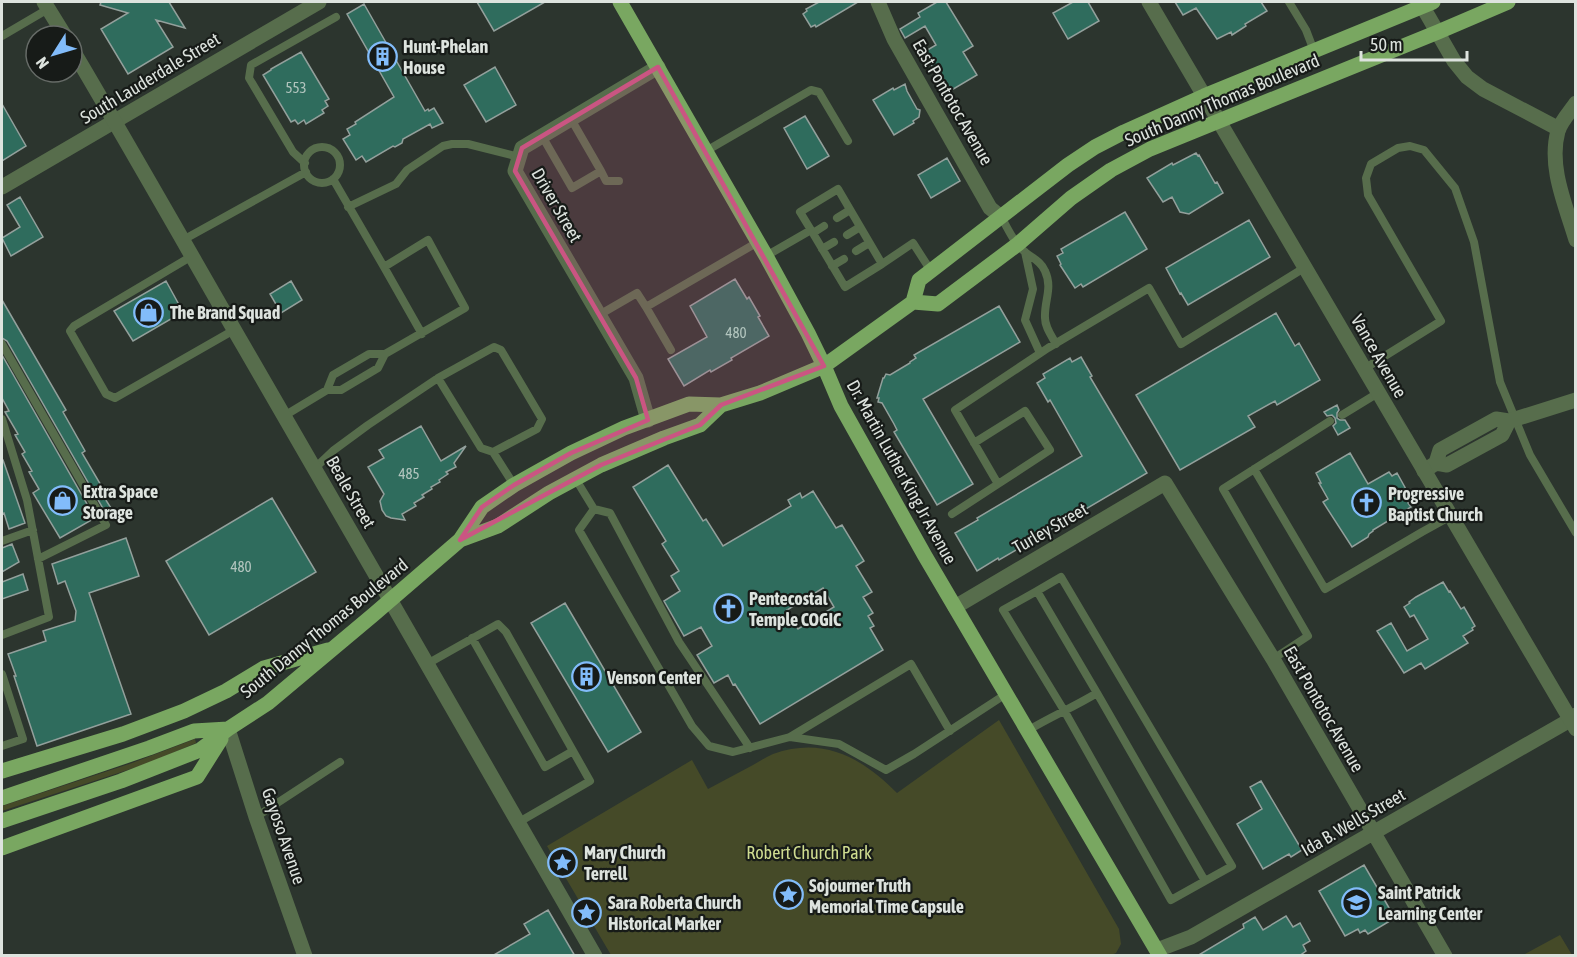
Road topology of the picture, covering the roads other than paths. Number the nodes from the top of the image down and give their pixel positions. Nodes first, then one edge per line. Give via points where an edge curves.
1 (319, 2) edge
2 (620, 2) edge
3 (878, 2) edge
4 (1149, 2) edge
5 (1289, 2) edge
6 (1508, 2) edge
7 (1425, 3) edge
8 (46, 5) edge
9 (336, 17) dead end
10 (57, 24) edge
11 (1438, 32) junction
12 (2, 36) edge
13 (1314, 51) junction
14 (657, 66) junction
15 (84, 69) edge
16 (1204, 96) junction
17 (1575, 103) edge
18 (571, 119) junction
19 (1218, 120) junction
20 (115, 121) junction
21 (1559, 129) junction
22 (542, 136) junction
23 (848, 141) dead end
24 (706, 151) junction
25 (519, 157) junction
26 (305, 163) junction
27 (601, 171) junction
28 (306, 172) junction
29 (333, 179) junction
30 (619, 181) dead end
31 (2, 188) edge
32 (348, 207) junction
33 (850, 210) junction
34 (1001, 217) junction
35 (837, 218) dead end
36 (824, 226) dead end
37 (860, 227) junction
38 (812, 231) junction
39 (847, 235) dead end
40 (183, 240) junction
41 (1575, 240) edge
42 (758, 242) junction
43 (834, 242) dead end
44 (870, 243) junction
45 (1021, 248) junction
46 (822, 249) junction
47 (856, 251) dead end
48 (192, 256) junction
49 (766, 256) junction
50 (844, 259) dead end
51 (882, 264) junction
52 (832, 266) junction
53 (384, 267) junction
54 (1304, 268) junction
55 (931, 271) junction
56 (913, 302) junction
57 (646, 308) junction
58 (599, 315) junction
59 (234, 330) junction
60 (422, 334) junction
61 (2, 344) edge
62 (1056, 344) junction
63 (671, 350) dead end
64 (1040, 353) junction
65 (385, 354) junction
66 (352, 364) junction
67 (825, 366) junction
68 (1364, 369) junction
69 (360, 378) junction
70 (438, 378) junction
71 (327, 390) junction
72 (1378, 393) junction
73 (1575, 400) edge
74 (721, 405) junction
75 (1342, 415) dead end
76 (284, 416) junction
77 (2, 419) edge
78 (648, 420) junction
79 (1512, 420) junction
80 (1330, 421) dead end
81 (974, 443) junction
82 (493, 452) junction
83 (1430, 467) junction
84 (315, 468) junction
85 (1254, 469) junction
86 (575, 478) junction
87 (1165, 483) joint
88 (998, 484) junction
89 (514, 485) junction
90 (594, 509) junction
91 (952, 514) dead end
92 (1451, 516) junction
93 (33, 530) junction
94 (1575, 533) edge
95 (460, 540) junction
96 (2, 541) edge
97 (38, 559) junction
98 (1037, 591) junction
99 (391, 600) junction
100 (955, 607) junction
101 (2, 635) edge
102 (472, 638) junction
103 (333, 649) junction
104 (1273, 659) junction
105 (427, 664) junction
106 (2, 674) edge
107 (1097, 693) junction
108 (1006, 694) junction
109 (1065, 712) junction
110 (1574, 722) edge
111 (228, 729) junction
112 (950, 731) junction
113 (1027, 731) junction
114 (790, 737) junction
115 (2, 746) edge
116 (750, 748) junction
117 (573, 751) junction
118 (340, 762) dead end
119 (2, 771) edge
120 (2, 798) edge
121 (256, 817) junction
122 (2, 821) edge
123 (519, 822) junction
124 (1373, 833) junction
125 (2, 848) edge
126 (1205, 881) junction
127 (1155, 954) edge
128 (305, 956) edge
129 (595, 956) edge
130 (1445, 956) edge

1 - 20 street, South Lauderdale Street
2 - 14 main road, Dr. Martin Luther King Jr Avenue
3 - 34 street, East Pontotoc Avenue via 894,39 990,208
4 - 16 street, Vance Avenue
5 - 13 lane
6 - 11 main road, South Danny Thomas Boulevard
7 - 11 street
7 - 13 main road, South Danny Thomas Boulevard
8 - 10 street
8 - 12 lane
9 - 26 lane via 251,65 249,78 293,152
11 - 19 main road, South Danny Thomas Boulevard
11 - 21 street via 1467,77
13 - 16 main road, South Danny Thomas Boulevard
14 - 18 street, Driver Street
14 - 24 main road, Dr. Martin Luther King Jr Avenue
15 - 20 street, Beale Street
16 - 19 street, Vance Avenue
16 - 34 main road, South Danny Thomas Boulevard via 1095,147
17 - 21 street
18 - 22 street, Driver Street
18 - 27 lane
19 - 45 main road, South Danny Thomas Boulevard via 1111,170 1071,198
19 - 54 street, Vance Avenue
20 - 31 street, South Lauderdale Street
20 - 40 street, Beale Street
21 - 41 street via 1556,168
22 - 25 street, Driver Street via 522,148
22 - 27 lane via 572,188
23 - 24 lane via 819,92 811,90
24 - 42 main road, Dr. Martin Luther King Jr Avenue
25 - 32 lane via 468,144 443,146 407,170 396,184
25 - 58 street, Driver Street via 515,171
26 - 28 lane
26 - 29 lane via 307,155 316,148 332,151 340,165
27 - 30 lane via 606,181
28 - 29 lane via 314,181
28 - 40 lane
29 - 32 lane
32 - 53 lane
33 - 35 lane
33 - 37 lane
33 - 38 lane via 838,189 800,212
34 - 45 lane
34 - 55 main road, South Danny Thomas Boulevard
36 - 38 lane
37 - 39 lane
37 - 44 lane
38 - 46 lane
38 - 49 lane
40 - 48 street, Beale Street
42 - 49 main road, Dr. Martin Luther King Jr Avenue
42 - 57 lane
43 - 46 lane
44 - 47 lane
44 - 51 lane
45 - 56 main road, South Danny Thomas Boulevard via 938,304
45 - 62 lane via 1045,269 1050,285 1045,318
45 - 64 lane via 1033,289 1025,320
46 - 52 lane
48 - 59 street, Beale Street
48 - 59 lane via 70,331 106,394 115,398
49 - 67 main road, Dr. Martin Luther King Jr Avenue
50 - 52 lane
51 - 52 lane via 845,287
51 - 55 lane via 913,243
53 - 60 lane
53 - 60 lane via 428,240 465,308
54 - 62 lane via 1181,344 1149,288
54 - 68 street, Vance Avenue
55 - 56 main road, South Danny Thomas Boulevard via 919,280
56 - 67 main road, South Danny Thomas Boulevard
57 - 58 lane via 637,293
57 - 63 lane
58 - 78 street, Driver Street via 636,378
59 - 76 street, Beale Street
60 - 65 lane
61 - 97 lane via 106,525
62 - 64 lane
64 - 81 lane via 955,410
65 - 66 lane via 369,354
65 - 69 lane via 378,368
66 - 69 lane
66 - 71 lane via 333,375
67 - 74 main road, South Danny Thomas Boulevard
67 - 100 main road, Dr. Martin Luther King Jr Avenue via 841,406
68 - 72 street, Vance Avenue
68 - 79 lane via 1441,321 1368,195 1366,178 1371,164 1398,148 1410,146 1424,150 1455,188 1474,242 1500,382
69 - 71 lane via 341,390
70 - 82 lane via 481,448
70 - 82 lane via 494,347 501,350 542,418 537,429
70 - 84 lane via 334,450
71 - 76 lane
72 - 75 lane
72 - 83 street, Vance Avenue
73 - 79 street
74 - 78 main road, South Danny Thomas Boulevard via 689,405
74 - 86 main road, South Danny Thomas Boulevard via 700,425
76 - 84 street, Beale Street
77 - 93 lane
78 - 89 main road, South Danny Thomas Boulevard via 608,435
79 - 83 street via 1502,435 1448,465
79 - 94 lane
80 - 85 lane
81 - 88 lane
81 - 88 lane via 1025,411 1050,450
82 - 89 lane
83 - 92 street, Vance Avenue
84 - 99 street, Beale Street
85 - 92 lane via 1325,589
85 - 104 lane via 1223,489 1308,636
86 - 90 lane
86 - 95 main road, South Danny Thomas Boulevard via 498,526
87 - 100 street, Turley Street
87 - 104 street, East Pontotoc Avenue
88 - 91 lane
89 - 95 main road, South Danny Thomas Boulevard via 482,507
90 - 116 lane via 610,513 679,642
90 - 116 lane via 579,530 692,726 709,746 733,752
92 - 110 street, Vance Avenue
93 - 96 lane
93 - 97 lane
95 - 99 main road, South Danny Thomas Boulevard
97 - 101 lane via 49,616
98 - 107 lane
98 - 109 lane via 1003,610
98 - 126 lane via 1061,578 1232,866
99 - 103 main road, South Danny Thomas Boulevard
99 - 105 street, Beale Street
100 - 108 main road, Dr. Martin Luther King Jr Avenue
102 - 105 lane
102 - 117 lane via 498,624 506,632
102 - 117 lane via 545,767
103 - 111 main road, South Danny Thomas Boulevard via 268,703
103 - 119 main road via 264,668 184,711 123,734
104 - 124 street, East Pontotoc Avenue
105 - 123 street, Beale Street
106 - 115 lane via 23,739
107 - 109 lane
107 - 126 lane
108 - 112 lane
108 - 113 main road, Dr. Martin Luther King Jr Avenue
109 - 113 lane
109 - 126 lane via 1171,900
110 - 124 street, Ida B. Wells Street
111 - 120 main road via 194,730
111 - 121 street, Gayoso Avenue
111 - 122 main road, South Danny Thomas Boulevard via 200,750 121,782
111 - 125 main road via 197,777
112 - 114 lane via 886,770 839,744
112 - 114 lane via 911,664
113 - 127 main road, Dr. Martin Luther King Jr Avenue
114 - 116 lane
117 - 123 lane via 590,781
118 - 121 lane
121 - 128 street, Gayoso Avenue
123 - 129 street, Beale Street
124 - 127 street, Ida B. Wells Street
124 - 130 street, East Pontotoc Avenue

